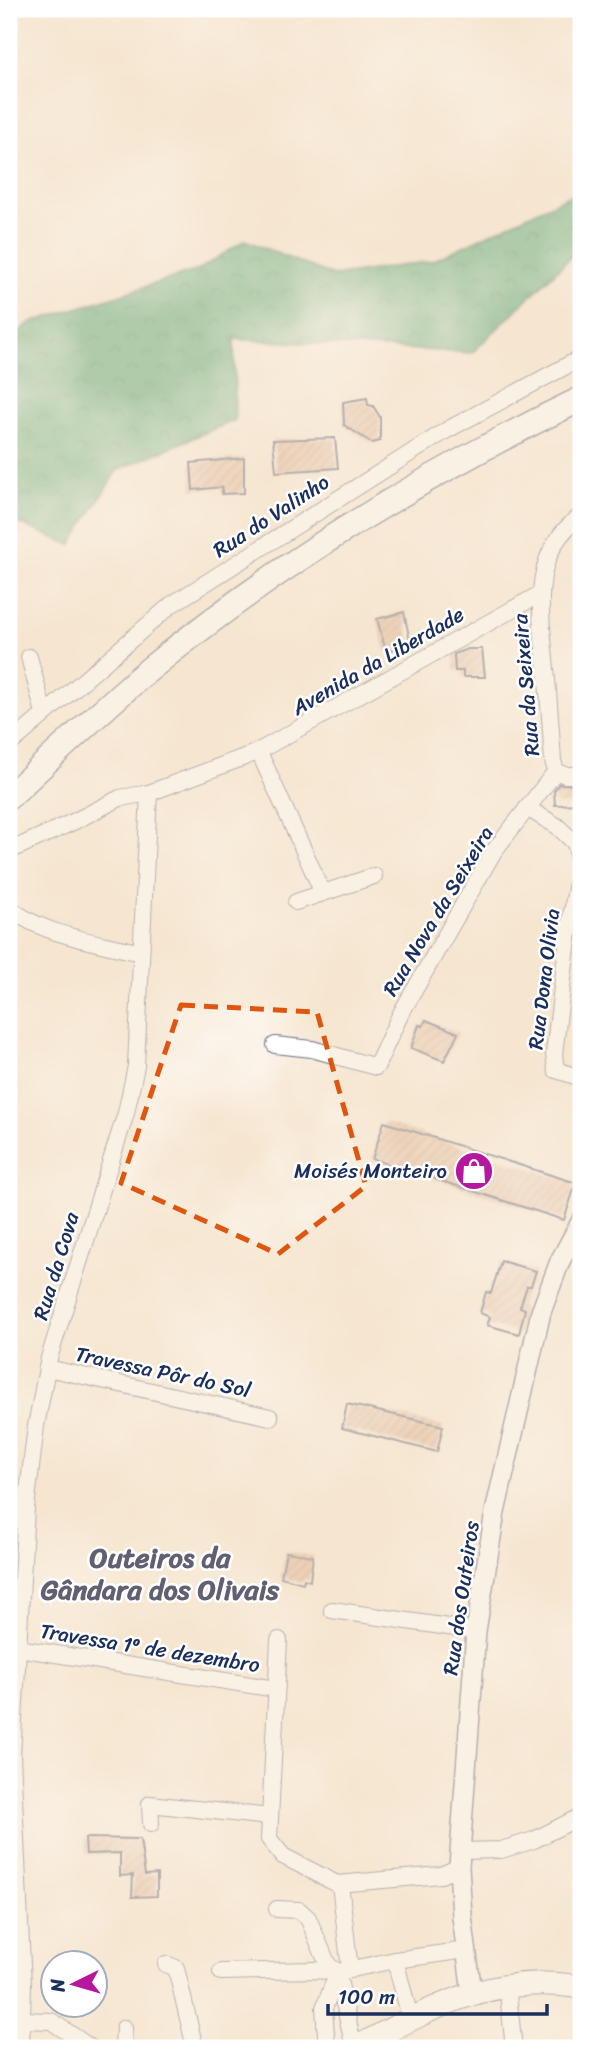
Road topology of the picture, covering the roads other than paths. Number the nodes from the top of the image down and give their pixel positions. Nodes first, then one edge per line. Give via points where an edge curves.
1 (581, 358) edge
2 (581, 399) edge
3 (581, 516) edge
4 (540, 594) junction
5 (29, 657) dead end
6 (44, 713) junction
7 (9, 745) edge
8 (259, 752) junction
9 (556, 771) junction
10 (581, 775) edge
11 (149, 793) junction
12 (9, 797) edge
13 (527, 808) junction
14 (9, 851) edge
15 (374, 876) dead end
16 (323, 893) junction
17 (578, 896) edge
18 (296, 902) dead end
19 (9, 907) edge
20 (141, 953) junction
21 (275, 1045) dead end
22 (581, 1078) edge
23 (581, 1222) edge
24 (47, 1368) junction
25 (270, 1417) dead end
26 (17, 1537) edge
27 (332, 1610) dead end
28 (477, 1630) junction
29 (279, 1640) dead end
30 (18, 1648) junction
31 (276, 1689) junction
32 (581, 1816) edge
33 (270, 1817) junction
34 (151, 1824) dead end
35 (459, 1859) junction
36 (340, 1884) junction
37 (277, 1909) dead end
38 (466, 1950) junction
39 (395, 1960) junction
40 (166, 1964) dead end
41 (344, 1971) junction
42 (221, 1972) dead end
43 (16, 1973) edge
44 (507, 1985) junction
45 (581, 1987) edge
46 (472, 1993) junction
47 (22, 2020) junction
48 (411, 2021) junction
49 (124, 2028) dead end
50 (21, 2048) edge
51 (91, 2048) edge
52 (123, 2048) edge
53 (195, 2048) edge
54 (327, 2048) edge
55 (355, 2048) edge
56 (514, 2048) edge

1 - 6 street, Rua do Valinho via 447,429 171,605
2 - 12 main road via 451,465 240,601 147,672
3 - 4 street via 552,547
4 - 8 street, Avenida da Liberdade
4 - 9 street, Rua da Seixeira
5 - 6 street
6 - 7 street, Rua do Valinho
8 - 11 street, Avenida da Liberdade
8 - 16 street
9 - 10 street
9 - 13 street, Rua Nova da Seixeira
11 - 14 street, Avenida da Liberdade via 120,798
11 - 20 street, Rua da Cova
13 - 17 street, Rua Dona Olivia via 557,826 575,844 580,864
13 - 21 street, Rua Nova da Seixeira via 494,851 400,1015 376,1067 312,1049
15 - 16 street
16 - 18 street
17 - 22 street, Rua Dona Olivia via 569,930 554,1054 556,1070
19 - 20 street via 50,929
20 - 24 street, Rua da Cova via 136,1066
23 - 28 street, Rua dos Outeiros via 541,1312 495,1512
24 - 25 street, Travessa Pôr do Sol
24 - 26 street, Rua da Cova
26 - 30 street, Rua da Cova
27 - 28 street
28 - 35 street, Rua dos Outeiros
29 - 31 street
30 - 31 street, Travessa 1º de dezembro
30 - 43 street, Rua da Cova via 12,1756
31 - 33 street
32 - 35 street via 534,1840
33 - 34 street via 150,1804
33 - 36 street via 269,1839 283,1856
35 - 36 street via 441,1875
35 - 38 street, Rua dos Outeiros
36 - 41 street
37 - 41 street via 299,1910 308,1917 328,1965
38 - 39 street
38 - 46 street, Rua dos Outeiros
39 - 41 street
39 - 48 street
40 - 53 street via 176,1968
41 - 42 street
41 - 54 street via 324,2008
41 - 55 street
43 - 47 street, Rua da Cova
44 - 45 main road
44 - 46 main road
44 - 56 street
46 - 48 main road
47 - 50 street, Rua da Cova
47 - 51 street via 51,2021
48 - 55 main road
49 - 52 street

